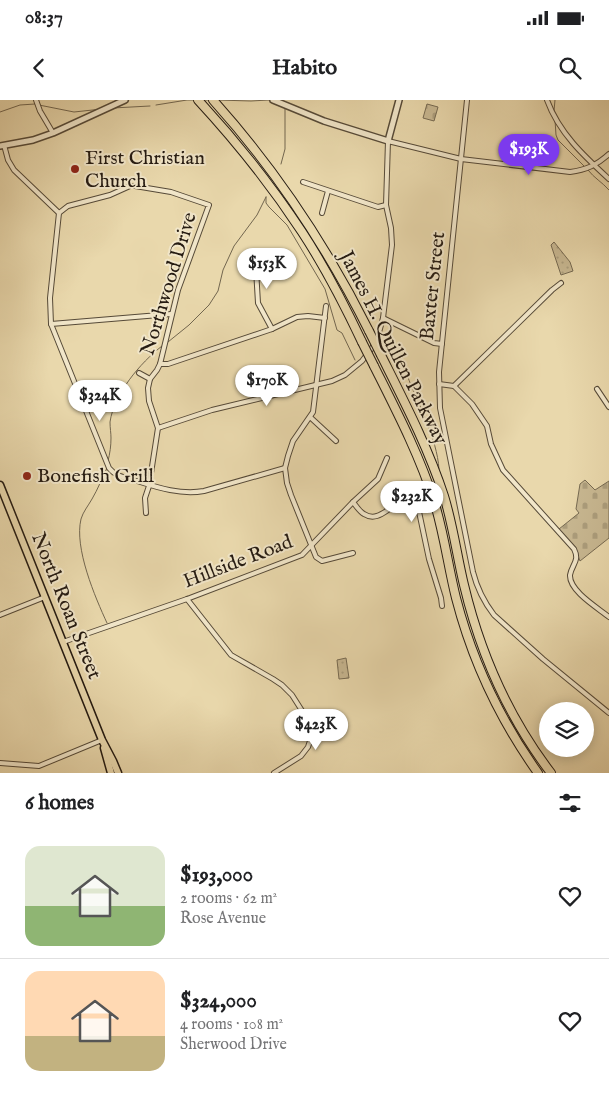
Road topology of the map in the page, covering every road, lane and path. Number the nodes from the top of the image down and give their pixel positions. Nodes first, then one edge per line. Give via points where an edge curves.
1 (36, 100) edge
2 (125, 100) edge
3 (198, 100) edge
4 (213, 100) edge
5 (273, 100) edge
6 (400, 100) edge
7 (467, 100) edge
8 (547, 100) edge
9 (53, 133) junction
10 (388, 141) junction
11 (2, 146) edge
12 (609, 154) edge
13 (461, 159) junction
14 (594, 165) junction
15 (609, 180) edge
16 (303, 182) dead end
17 (328, 191) junction
18 (386, 205) junction
19 (60, 212) junction
20 (322, 213) dead end
21 (255, 252) dead end
22 (561, 283) dead end
23 (326, 306) dead end
24 (171, 314) junction
25 (325, 318) junction
26 (382, 318) junction
27 (51, 324) junction
28 (272, 329) junction
29 (442, 344) junction
30 (160, 364) junction
31 (139, 373) dead end
32 (150, 379) junction
33 (439, 384) junction
34 (316, 386) junction
35 (454, 386) junction
36 (597, 390) dead end
37 (609, 406) edge
38 (310, 417) junction
39 (158, 428) junction
40 (336, 442) dead end
41 (387, 458) dead end
42 (285, 468) junction
43 (0, 485) edge
44 (149, 486) junction
45 (3, 502) edge
46 (353, 502) junction
47 (146, 513) dead end
48 (312, 545) junction
49 (352, 553) dead end
50 (45, 597) junction
51 (187, 599) junction
52 (442, 606) dead end
53 (0, 615) edge
54 (609, 616) edge
55 (63, 642) junction
56 (609, 713) edge
57 (102, 740) junction
58 (0, 763) edge
59 (111, 773) edge
60 (118, 773) edge
61 (274, 773) edge
62 (538, 773) edge
63 (551, 773) edge

1 - 9 street
2 - 9 street
3 - 62 highway, James H. Quillen Parkway, bridge via 255,166 335,287 413,444 426,477 476,659 508,725
4 - 63 highway, James H. Quillen Parkway, bridge via 297,206 369,331 424,442 438,480 450,517 470,609 486,656 527,738
5 - 10 street
6 - 10 street
7 - 13 street, Baxter Street
8 - 14 street via 562,130
9 - 11 street
10 - 13 street
10 - 18 street
11 - 19 street via 14,170
12 - 14 street
13 - 14 street via 570,172
13 - 29 street, Baxter Street
14 - 15 street
16 - 17 street
17 - 18 street via 378,206
17 - 20 street
18 - 26 street via 392,245
19 - 24 street, Northwood Drive via 68,206 130,186 171,192 209,205
19 - 27 street via 50,298
21 - 28 street via 258,303
22 - 35 street
23 - 25 street
24 - 27 street
24 - 30 street, Northwood Drive
25 - 28 street via 302,316
25 - 34 street
26 - 29 street
26 - 34 street via 378,336 362,361 339,378
27 - 44 street via 109,468 118,476
28 - 30 street
29 - 33 street, Baxter Street
30 - 32 street, Northwood Drive
31 - 32 street
32 - 39 street, Northwood Drive via 147,394
33 - 35 street
33 - 56 street, Baxter Street via 440,408 467,544 481,595 505,626
34 - 38 street
34 - 39 street via 212,410
35 - 54 street via 487,426 490,444 503,470 574,549 576,558 570,574 576,590
36 - 37 street
38 - 40 street
38 - 42 street via 293,441
39 - 44 street, Northwood Drive
41 - 46 street, Hillside Road via 378,479
42 - 44 street via 204,492
42 - 48 street via 287,483
43 - 45 main road, North Roan Street
44 - 47 street, Northwood Drive via 145,498
45 - 50 main road, North Roan Street
46 - 48 street, Hillside Road
46 - 52 street via 364,514 374,516 404,502 416,504
48 - 49 street via 316,557 322,561
48 - 51 street, Hillside Road via 302,555
50 - 53 street
50 - 55 main road, North Roan Street
51 - 55 street, Hillside Road
51 - 61 street via 231,655 282,686 306,717 311,733 308,747
55 - 57 main road, North Roan Street
57 - 58 street via 38,766
57 - 59 main road, North Roan Street
57 - 60 main road, North Roan Street

